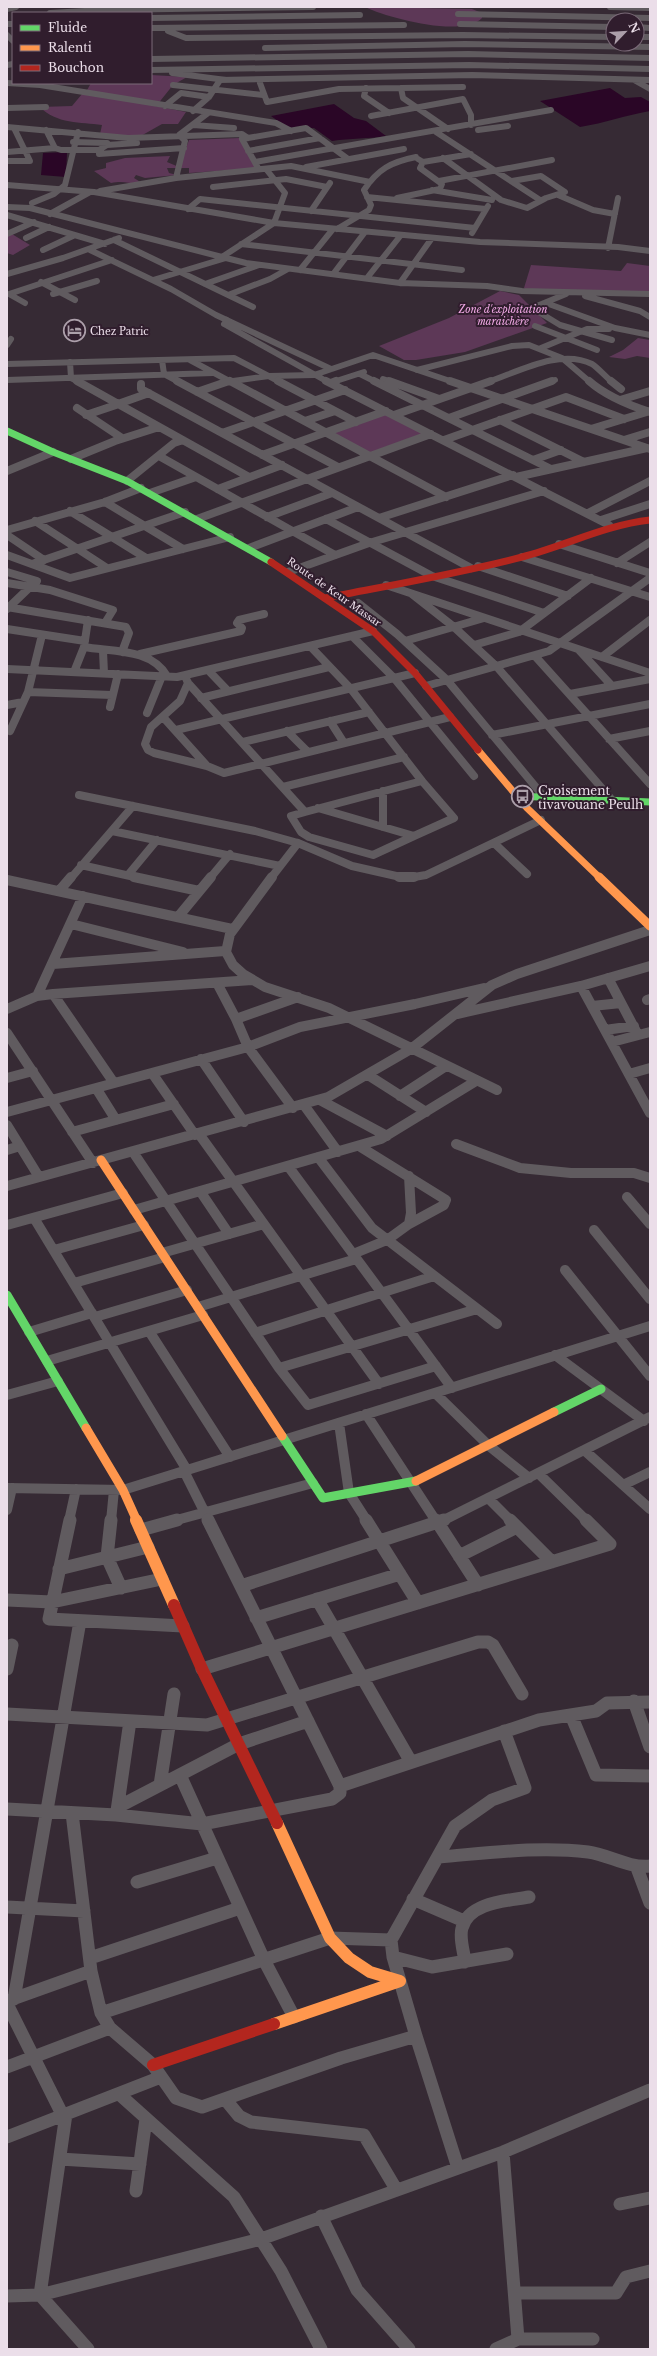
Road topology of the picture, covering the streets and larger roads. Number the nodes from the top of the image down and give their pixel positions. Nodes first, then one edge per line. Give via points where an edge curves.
1 (261, 7) edge
2 (314, 7) edge
3 (358, 7) edge
4 (456, 7) edge
5 (549, 7) edge
6 (610, 7) edge
7 (627, 7) edge
8 (650, 8) edge
9 (102, 10) edge
10 (132, 10) edge
11 (67, 12) edge
12 (458, 14) junction
13 (360, 15) junction
14 (296, 16) junction
15 (549, 16) junction
16 (262, 17) junction
17 (152, 18) edge
18 (403, 18) dead end
19 (605, 18) edge
20 (460, 24) junction
21 (362, 25) junction
22 (404, 25) junction
23 (263, 26) junction
24 (297, 26) junction
25 (548, 26) junction
26 (184, 27) junction
27 (605, 27) edge
28 (152, 28) edge
29 (168, 31) junction
30 (152, 35) edge
31 (363, 35) junction
32 (405, 35) junction
33 (462, 35) junction
34 (298, 36) junction
35 (548, 36) junction
36 (264, 37) junction
37 (605, 37) edge
38 (465, 44) junction
39 (406, 45) junction
40 (365, 46) junction
41 (548, 46) junction
42 (605, 46) edge
43 (265, 48) junction
44 (629, 52) edge
45 (468, 54) junction
46 (366, 56) junction
47 (548, 56) junction
48 (266, 58) junction
49 (629, 58) junction
50 (650, 58) edge
51 (152, 59) edge
52 (469, 65) junction
53 (368, 67) junction
54 (547, 67) junction
55 (266, 68) junction
56 (630, 69) junction
57 (650, 69) edge
58 (152, 70) edge
59 (159, 70) junction
60 (472, 75) junction
61 (370, 77) junction
62 (327, 78) junction
63 (267, 79) junction
64 (633, 79) junction
65 (220, 80) junction
66 (650, 80) edge
67 (260, 83) junction
68 (24, 84) edge
69 (173, 85) dead end
70 (463, 87) dead end
71 (369, 88) junction
72 (401, 88) junction
73 (650, 89) edge
74 (213, 90) junction
75 (329, 91) junction
76 (264, 95) junction
77 (209, 97) junction
78 (165, 106) junction
79 (46, 107) dead end
80 (7, 108) edge
81 (416, 108) junction
82 (552, 110) dead end
83 (193, 111) junction
84 (208, 113) junction
85 (389, 113) junction
86 (371, 116) dead end
87 (194, 125) junction
88 (470, 125) junction
89 (508, 126) dead end
90 (7, 127) edge
91 (14, 128) junction
92 (234, 128) dead end
93 (448, 129) junction
94 (46, 130) junction
95 (291, 131) junction
96 (78, 132) junction
97 (436, 132) junction
98 (179, 135) junction
99 (442, 135) junction
100 (248, 138) junction
101 (320, 138) junction
102 (389, 139) junction
103 (185, 141) junction
104 (73, 142) junction
105 (108, 145) junction
106 (55, 148) junction
107 (184, 148) junction
108 (334, 148) junction
109 (404, 149) junction
110 (25, 150) junction
111 (71, 150) junction
112 (99, 150) junction
113 (248, 150) junction
114 (7, 152) edge
115 (470, 154) junction
116 (416, 157) junction
117 (443, 158) junction
118 (348, 159) junction
119 (552, 160) dead end
120 (7, 161) edge
121 (254, 162) junction
122 (423, 162) junction
123 (291, 166) junction
124 (299, 168) junction
125 (266, 169) junction
126 (259, 170) junction
127 (495, 170) junction
128 (247, 171) junction
129 (207, 175) junction
130 (336, 175) junction
131 (467, 175) junction
132 (176, 178) junction
133 (286, 179) junction
134 (275, 180) junction
135 (439, 181) junction
136 (512, 181) junction
137 (370, 182) junction
138 (233, 184) junction
139 (9, 186) edge
140 (212, 187) junction
141 (327, 187) junction
142 (61, 190) junction
143 (432, 190) junction
144 (7, 191) edge
145 (92, 192) junction
146 (461, 195) junction
147 (558, 195) junction
148 (367, 197) junction
149 (493, 198) junction
150 (618, 198) dead end
151 (387, 200) junction
152 (540, 200) junction
153 (219, 201) junction
154 (32, 203) dead end
155 (449, 206) junction
156 (8, 207) edge
157 (23, 208) junction
158 (280, 208) junction
159 (188, 209) junction
160 (486, 209) junction
161 (310, 211) junction
162 (52, 213) junction
163 (615, 214) junction
164 (7, 215) edge
165 (358, 216) junction
166 (32, 223) junction
167 (274, 223) junction
168 (456, 226) junction
169 (49, 227) junction
170 (476, 228) junction
171 (335, 229) junction
172 (365, 232) junction
173 (7, 234) edge
174 (128, 234) junction
175 (75, 235) junction
176 (401, 235) junction
177 (26, 238) dead end
178 (432, 238) junction
179 (447, 239) junction
180 (114, 240) junction
181 (468, 241) junction
182 (105, 244) junction
183 (241, 244) junction
184 (608, 248) junction
185 (43, 250) dead end
186 (90, 250) junction
187 (650, 250) edge
188 (314, 253) junction
189 (346, 256) junction
190 (224, 257) junction
191 (112, 260) junction
192 (380, 260) junction
193 (50, 262) junction
194 (414, 264) junction
195 (261, 265) junction
196 (57, 266) dead end
197 (7, 267) edge
198 (288, 269) junction
199 (64, 270) dead end
200 (300, 270) junction
201 (462, 270) dead end
202 (17, 272) junction
203 (179, 272) junction
204 (70, 273) junction
205 (334, 273) junction
206 (7, 274) edge
207 (440, 276) junction
208 (367, 278) junction
209 (153, 280) junction
210 (97, 281) dead end
211 (41, 282) junction
212 (400, 283) junction
213 (205, 284) junction
214 (61, 292) junction
215 (571, 292) junction
216 (53, 294) dead end
217 (650, 294) edge
218 (228, 295) junction
219 (75, 300) dead end
220 (25, 303) dead end
221 (546, 303) junction
222 (253, 307) dead end
223 (650, 317) edge
224 (227, 320) junction
225 (535, 326) dead end
226 (615, 328) junction
227 (580, 332) junction
228 (650, 335) edge
229 (565, 338) junction
230 (12, 339) dead end
231 (7, 345) edge
232 (541, 348) junction
233 (591, 348) junction
234 (562, 358) junction
235 (573, 358) junction
236 (188, 359) junction
237 (162, 360) junction
238 (70, 362) junction
239 (104, 362) junction
240 (7, 364) edge
241 (344, 365) junction
242 (331, 369) junction
243 (417, 370) junction
244 (214, 373) junction
245 (362, 373) junction
246 (164, 374) junction
247 (314, 375) junction
248 (106, 376) junction
249 (268, 376) junction
250 (71, 378) junction
251 (7, 380) edge
252 (555, 380) dead end
253 (230, 382) junction
254 (331, 383) junction
255 (141, 384) dead end
256 (471, 388) junction
257 (345, 390) junction
258 (599, 390) junction
259 (650, 391) edge
260 (197, 392) junction
261 (149, 393) junction
262 (502, 399) junction
263 (315, 400) junction
264 (439, 400) junction
265 (620, 400) junction
266 (118, 404) junction
267 (650, 404) edge
268 (423, 405) junction
269 (634, 407) junction
270 (77, 408) dead end
271 (532, 409) junction
272 (285, 411) junction
273 (335, 411) junction
274 (386, 411) junction
275 (650, 412) edge
276 (86, 415) junction
277 (394, 415) junction
278 (612, 415) junction
279 (449, 418) junction
280 (624, 419) junction
281 (500, 420) junction
282 (304, 421) junction
283 (253, 422) junction
284 (356, 422) junction
285 (159, 427) junction
286 (591, 429) junction
287 (472, 430) junction
288 (7, 431) edge
289 (326, 432) junction
290 (650, 432) edge
291 (222, 433) junction
292 (431, 434) junction
293 (122, 438) junction
294 (183, 440) junction
295 (444, 440) junction
296 (624, 440) junction
297 (293, 444) junction
298 (648, 448) edge
299 (561, 450) junction
300 (53, 452) junction
301 (262, 454) junction
302 (159, 456) junction
303 (370, 456) junction
304 (71, 459) junction
305 (533, 460) junction
306 (584, 462) junction
307 (282, 465) junction
308 (338, 467) junction
309 (550, 469) junction
310 (7, 471) edge
311 (514, 476) junction
312 (196, 477) junction
313 (249, 477) junction
314 (307, 479) junction
315 (127, 481) junction
316 (650, 481) edge
317 (141, 488) junction
318 (218, 489) junction
319 (544, 491) junction
320 (150, 493) junction
321 (332, 493) junction
322 (446, 497) junction
323 (105, 502) junction
324 (242, 502) junction
325 (650, 504) edge
326 (358, 507) junction
327 (70, 511) junction
328 (185, 512) junction
329 (588, 513) junction
330 (267, 517) junction
331 (379, 518) junction
332 (197, 519) junction
333 (326, 519) junction
334 (650, 520) edge
335 (36, 521) junction
336 (605, 522) junction
337 (145, 526) junction
338 (7, 530) edge
339 (293, 531) junction
340 (405, 532) junction
341 (7, 535) edge
342 (112, 537) junction
343 (230, 537) junction
344 (650, 542) edge
345 (369, 543) junction
346 (559, 544) junction
347 (78, 548) junction
348 (249, 548) junction
349 (183, 549) junction
350 (7, 555) edge
351 (335, 555) junction
352 (522, 557) junction
353 (146, 558) junction
354 (44, 560) junction
355 (22, 561) junction
356 (617, 563) junction
357 (32, 564) junction
358 (474, 567) junction
359 (107, 568) junction
360 (7, 571) edge
361 (288, 572) junction
362 (650, 573) edge
363 (432, 576) junction
364 (591, 578) junction
365 (650, 578) edge
366 (37, 581) dead end
367 (7, 583) edge
368 (386, 585) junction
369 (30, 587) junction
370 (632, 591) junction
371 (412, 594) junction
372 (568, 596) junction
373 (650, 597) edge
374 (325, 598) junction
375 (358, 603) dead end
376 (7, 608) edge
377 (544, 613) junction
378 (264, 614) dead end
379 (484, 618) junction
380 (88, 620) junction
381 (650, 620) edge
382 (105, 623) junction
383 (454, 627) junction
384 (7, 629) edge
385 (520, 630) junction
386 (373, 632) junction
387 (42, 635) junction
388 (352, 636) junction
389 (405, 641) junction
390 (560, 643) junction
391 (85, 644) junction
392 (474, 645) junction
393 (310, 646) junction
394 (578, 649) junction
395 (103, 652) junction
396 (122, 652) junction
397 (140, 654) junction
398 (535, 656) junction
399 (602, 657) junction
400 (650, 663) edge
401 (497, 666) junction
402 (329, 668) junction
403 (7, 669) edge
404 (32, 670) junction
405 (208, 670) junction
406 (642, 670) junction
407 (74, 672) junction
408 (104, 673) junction
409 (415, 673) junction
410 (650, 673) edge
411 (118, 674) junction
412 (164, 676) junction
413 (394, 678) junction
414 (650, 679) edge
415 (186, 680) junction
416 (447, 680) junction
417 (426, 686) junction
418 (612, 686) junction
419 (351, 689) junction
420 (228, 691) junction
421 (28, 692) junction
422 (570, 694) junction
423 (112, 695) junction
424 (201, 698) junction
425 (23, 702) junction
426 (650, 704) edge
427 (7, 705) edge
428 (110, 707) dead end
429 (369, 712) junction
430 (147, 713) dead end
431 (589, 716) junction
432 (163, 717) junction
433 (450, 717) junction
434 (222, 720) junction
435 (330, 721) junction
436 (430, 721) junction
437 (547, 724) junction
438 (176, 730) junction
439 (287, 731) junction
440 (650, 731) edge
441 (10, 732) dead end
442 (385, 733) junction
443 (492, 735) junction
444 (610, 739) junction
445 (243, 742) junction
446 (344, 743) junction
447 (308, 752) junction
448 (404, 757) junction
449 (262, 764) junction
450 (207, 766) junction
451 (474, 776) dead end
452 (422, 781) junction
453 (650, 784) edge
454 (283, 787) junction
455 (383, 791) junction
456 (79, 795) dead end
457 (517, 796) junction
458 (544, 797) junction
459 (613, 801) junction
460 (650, 802) edge
461 (133, 806) junction
462 (318, 808) junction
463 (305, 812) junction
464 (541, 820) junction
465 (383, 827) junction
466 (112, 831) junction
467 (414, 836) junction
468 (157, 840) junction
469 (298, 843) junction
470 (494, 843) junction
471 (230, 854) junction
472 (81, 865) junction
473 (280, 866) junction
474 (527, 874) dead end
475 (128, 875) junction
476 (7, 880) edge
477 (59, 891) junction
478 (200, 891) junction
479 (83, 896) junction
480 (178, 917) junction
481 (71, 924) junction
482 (650, 926) edge
483 (232, 929) junction
484 (650, 930) edge
485 (225, 951) junction
486 (192, 954) junction
487 (53, 964) junction
488 (650, 966) edge
489 (608, 978) junction
490 (252, 980) junction
491 (217, 983) junction
492 (581, 986) junction
493 (488, 987) junction
494 (53, 994) junction
495 (38, 996) junction
496 (299, 997) junction
497 (621, 1003) junction
498 (592, 1006) junction
499 (7, 1009) edge
500 (457, 1014) junction
501 (347, 1017) junction
502 (236, 1019) junction
503 (634, 1026) junction
504 (605, 1030) junction
505 (650, 1032) edge
506 (7, 1033) edge
507 (638, 1035) junction
508 (612, 1042) junction
509 (248, 1047) junction
510 (411, 1049) junction
511 (201, 1060) junction
512 (446, 1066) junction
513 (650, 1068) edge
514 (33, 1072) junction
515 (152, 1073) junction
516 (629, 1074) junction
517 (368, 1076) junction
518 (7, 1078) edge
519 (476, 1081) junction
520 (114, 1083) junction
521 (96, 1088) junction
522 (498, 1090) dead end
523 (400, 1096) junction
524 (51, 1100) junction
525 (320, 1100) junction
526 (174, 1104) junction
527 (304, 1105) junction
528 (293, 1108) junction
529 (7, 1112) edge
530 (426, 1112) junction
531 (650, 1112) edge
532 (116, 1120) junction
533 (244, 1122) junction
534 (7, 1125) edge
535 (72, 1132) junction
536 (197, 1134) junction
537 (387, 1136) junction
538 (456, 1144) dead end
539 (20, 1146) junction
540 (359, 1146) junction
541 (7, 1150) edge
542 (133, 1152) junction
543 (338, 1152) junction
544 (318, 1157) junction
545 (97, 1162) junction
546 (288, 1166) junction
547 (409, 1176) junction
548 (40, 1177) junction
549 (650, 1178) edge
550 (234, 1182) junction
551 (7, 1186) edge
552 (200, 1191) junction
553 (123, 1193) junction
554 (627, 1197) dead end
555 (166, 1201) junction
556 (134, 1210) junction
557 (34, 1218) junction
558 (264, 1224) junction
559 (409, 1224) junction
560 (650, 1224) edge
561 (7, 1225) edge
562 (144, 1225) junction
563 (594, 1230) dead end
564 (229, 1234) junction
565 (387, 1240) junction
566 (195, 1244) junction
567 (54, 1250) junction
568 (163, 1255) junction
569 (355, 1257) junction
570 (565, 1270) dead end
571 (301, 1275) junction
572 (434, 1276) junction
573 (74, 1283) junction
574 (187, 1290) junction
575 (381, 1292) junction
576 (7, 1296) edge
577 (231, 1297) junction
578 (650, 1299) edge
579 (477, 1309) junction
580 (326, 1310) junction
581 (200, 1311) junction
582 (93, 1315) junction
583 (497, 1324) dead end
584 (650, 1326) edge
585 (408, 1329) junction
586 (149, 1331) junction
587 (29, 1332) junction
588 (255, 1333) junction
589 (618, 1336) junction
590 (110, 1342) junction
591 (352, 1346) junction
592 (555, 1355) junction
593 (46, 1361) junction
594 (436, 1366) junction
595 (279, 1368) junction
596 (650, 1376) edge
597 (58, 1381) junction
598 (379, 1384) junction
599 (452, 1388) junction
600 (600, 1389) junction
601 (435, 1393) junction
602 (7, 1394) edge
603 (366, 1414) junction
604 (647, 1419) edge
605 (339, 1423) junction
606 (285, 1440) junction
607 (488, 1445) junction
608 (584, 1450) junction
609 (230, 1457) junction
610 (186, 1471) junction
611 (650, 1472) edge
612 (533, 1476) junction
613 (313, 1483) junction
614 (412, 1483) junction
615 (623, 1485) junction
616 (9, 1488) edge
617 (76, 1489) junction
618 (119, 1490) junction
619 (350, 1493) junction
620 (488, 1498) junction
621 (650, 1509) edge
622 (7, 1510) edge
623 (204, 1512) junction
624 (438, 1524) junction
625 (517, 1527) junction
626 (141, 1530) junction
627 (380, 1542) junction
628 (148, 1547) junction
629 (459, 1556) junction
630 (108, 1557) junction
631 (552, 1562) junction
632 (59, 1570) junction
633 (400, 1574) junction
634 (162, 1579) junction
635 (478, 1585) junction
636 (241, 1586) junction
637 (121, 1588) junction
638 (316, 1599) junction
639 (7, 1600) edge
640 (52, 1602) junction
641 (418, 1603) junction
642 (256, 1618) junction
643 (80, 1621) junction
644 (183, 1626) junction
645 (334, 1629) junction
646 (12, 1645) dead end
647 (271, 1648) junction
648 (7, 1669) edge
649 (202, 1669) junction
650 (361, 1676) junction
651 (174, 1694) dead end
652 (522, 1694) dead end
653 (296, 1697) junction
654 (634, 1702) junction
655 (650, 1702) edge
656 (7, 1714) edge
657 (571, 1715) junction
658 (64, 1717) junction
659 (226, 1719) junction
660 (130, 1720) junction
661 (308, 1721) junction
662 (170, 1723) junction
663 (504, 1732) junction
664 (239, 1744) junction
665 (650, 1747) edge
666 (411, 1762) junction
667 (180, 1775) junction
668 (650, 1776) edge
669 (160, 1785) junction
670 (340, 1786) junction
671 (7, 1809) edge
672 (117, 1811) junction
673 (47, 1812) junction
674 (272, 1812) junction
675 (72, 1813) junction
676 (202, 1824) junction
677 (439, 1857) junction
678 (217, 1858) junction
679 (644, 1867) edge
680 (137, 1882) dead end
681 (529, 1897) dead end
682 (413, 1899) junction
683 (650, 1903) edge
684 (7, 1907) edge
685 (30, 1908) junction
686 (240, 1908) junction
687 (84, 1911) junction
688 (464, 1921) junction
689 (330, 1938) junction
690 (391, 1940) junction
691 (507, 1954) dead end
692 (393, 1957) junction
693 (264, 1960) junction
694 (465, 1962) junction
695 (90, 1965) junction
696 (400, 1980) junction
697 (9, 2001) edge
698 (101, 2013) junction
699 (294, 2017) junction
700 (110, 2028) junction
701 (416, 2036) junction
702 (33, 2056) junction
703 (153, 2065) junction
704 (7, 2067) edge
705 (161, 2077) junction
706 (650, 2090) edge
707 (119, 2094) junction
708 (225, 2099) junction
709 (64, 2115) junction
710 (146, 2119) junction
711 (7, 2137) edge
712 (503, 2152) junction
713 (60, 2159) junction
714 (140, 2164) junction
715 (458, 2168) junction
716 (396, 2189) junction
717 (136, 2191) dead end
718 (650, 2198) edge
719 (620, 2204) dead end
720 (321, 2216) junction
721 (261, 2239) junction
722 (650, 2271) edge
723 (516, 2293) junction
724 (7, 2296) edge
725 (40, 2296) junction
726 (518, 2339) junction
727 (593, 2339) dead end
728 (88, 2349) edge
729 (321, 2349) edge
730 (409, 2349) edge
731 (496, 2349) edge

1 - 2 street
1 - 10 street
1 - 16 street
3 - 13 street
4 - 12 street
5 - 15 street
6 - 7 street
7 - 8 street
9 - 10 street
9 - 11 street
12 - 15 street
12 - 20 street
13 - 14 street
13 - 21 street
14 - 16 street
14 - 24 street
15 - 19 street
15 - 25 street
16 - 17 street
16 - 23 street
18 - 22 street
20 - 25 street
20 - 33 street
21 - 22 street
21 - 24 street
21 - 31 street
22 - 32 street
23 - 24 street
23 - 26 street
23 - 36 street
24 - 34 street
25 - 27 street
25 - 35 street
26 - 28 street
26 - 29 street
29 - 30 street
29 - 36 street via 186,38
31 - 32 street
31 - 34 street
31 - 40 street
32 - 33 street
32 - 39 street
33 - 35 street
33 - 38 street
34 - 36 street
35 - 37 street
35 - 41 street
36 - 43 street
38 - 39 street
38 - 41 street
38 - 45 street
39 - 40 street
40 - 43 street
40 - 46 street
41 - 42 street
41 - 47 street
43 - 48 street
44 - 49 street
45 - 46 street
45 - 47 street
45 - 52 street
46 - 48 street
46 - 53 street
47 - 49 street
47 - 54 street
48 - 51 street
48 - 55 street
49 - 50 street
49 - 56 street
52 - 53 street
52 - 54 street
52 - 60 street
53 - 55 street
53 - 61 street
54 - 56 street
55 - 59 street
55 - 63 street
56 - 57 street
56 - 64 street via 630,78
58 - 59 street
59 - 65 street
60 - 61 street
60 - 64 street
61 - 62 street
61 - 71 street
62 - 63 street
62 - 75 street
63 - 65 street
63 - 67 street via 268,84
64 - 66 street
64 - 73 street
65 - 67 street
65 - 74 street
67 - 76 street
68 - 78 street
69 - 74 street
70 - 72 street
71 - 72 street
71 - 75 street
71 - 85 street via 364,96
72 - 81 street via 403,98
74 - 76 street
74 - 77 street
75 - 76 street via 267,102
77 - 78 street via 181,93
77 - 83 street
78 - 83 street
79 - 80 street
81 - 85 street
81 - 88 street via 463,99 471,115
81 - 93 street
82 - 88 street
83 - 84 street
84 - 87 street
84 - 95 street via 276,123
85 - 86 street
87 - 92 street
87 - 98 street
88 - 93 street
89 - 99 street
90 - 91 street
91 - 94 street
91 - 110 street
93 - 97 street
94 - 96 street
94 - 106 street
95 - 100 street
95 - 101 street via 306,128
96 - 98 street via 128,138
96 - 104 street
97 - 99 street
97 - 102 street
98 - 100 street via 242,134
98 - 103 street
99 - 115 street
100 - 113 street via 242,139
101 - 108 street
101 - 113 street
102 - 108 street
102 - 109 street
103 - 105 street
103 - 107 street
104 - 105 street
104 - 111 street
105 - 112 street
106 - 110 street
106 - 111 street
107 - 112 street via 122,152 123,154 99,154
107 - 132 street
108 - 118 street
108 - 121 street
109 - 116 street
109 - 118 street
110 - 114 street
110 - 120 street via 30,161
111 - 112 street
111 - 142 street via 70,174
113 - 121 street
115 - 117 street
115 - 127 street
116 - 122 street
116 - 137 street via 389,163 376,172
117 - 122 street
117 - 131 street
118 - 124 street
119 - 127 street
121 - 126 street
122 - 135 street via 420,168
123 - 124 street
123 - 125 street
123 - 133 street
124 - 130 street
125 - 126 street
125 - 134 street
126 - 128 street
127 - 131 street
127 - 136 street
128 - 129 street
128 - 138 street
129 - 132 street
129 - 140 street
130 - 137 street
130 - 141 street
131 - 135 street
131 - 149 street
132 - 145 street
133 - 134 street
133 - 141 street
134 - 138 street
134 - 158 street via 285,193
135 - 143 street via 442,184 440,189
136 - 147 street via 541,176 565,192
136 - 152 street
137 - 148 street via 364,190
138 - 140 street
139 - 142 street
139 - 144 street
140 - 153 street
141 - 161 street
142 - 145 street
142 - 154 street
143 - 146 street
143 - 151 street
145 - 159 street
145 - 162 street
146 - 149 street
146 - 155 street
147 - 152 street
147 - 163 street via 593,210
148 - 151 street
148 - 165 street via 371,205 369,210
149 - 152 street via 527,208
149 - 160 street
150 - 163 street
151 - 155 street
153 - 158 street
153 - 159 street via 200,199
155 - 160 street
156 - 157 street
157 - 162 street
157 - 164 street
158 - 161 street
158 - 167 street
159 - 167 street
160 - 170 street
161 - 165 street
162 - 166 street
162 - 174 street
163 - 184 street
164 - 166 street
165 - 168 street
165 - 171 street
166 - 169 street
166 - 173 street
167 - 171 street
167 - 183 street
168 - 170 street
168 - 179 street
169 - 175 street
169 - 177 street
170 - 181 street
171 - 172 street
171 - 188 street
172 - 176 street
172 - 189 street
174 - 180 street
174 - 190 street
175 - 182 street
175 - 185 street
176 - 178 street
176 - 192 street
178 - 179 street
178 - 194 street
179 - 181 street
180 - 182 street
180 - 203 street
181 - 184 street
182 - 186 street
183 - 188 street
183 - 190 street
184 - 187 street
186 - 191 street
186 - 193 street
188 - 189 street
188 - 200 street
189 - 192 street
189 - 205 street
190 - 195 street
190 - 203 street
191 - 204 street
191 - 209 street
192 - 194 street
192 - 208 street
193 - 196 street
193 - 202 street
194 - 207 street
194 - 212 street
195 - 198 street
195 - 213 street
197 - 202 street
198 - 200 street
198 - 218 street via 270,280
199 - 204 street
200 - 205 street
201 - 207 street
202 - 206 street
203 - 209 street
203 - 213 street
204 - 211 street
205 - 208 street
207 - 212 street
207 - 215 street via 522,291
208 - 212 street
209 - 224 street
210 - 214 street
211 - 214 street
211 - 220 street via 9,294
213 - 218 street
214 - 216 street
214 - 219 street
215 - 217 street
215 - 221 street
215 - 223 street via 640,311
218 - 222 street
221 - 226 street
221 - 227 street via 532,308 543,318
224 - 242 street
224 - 247 street via 224,324
225 - 229 street
226 - 227 street via 591,328
226 - 228 street
227 - 229 street
227 - 233 street via 611,340
229 - 232 street
229 - 233 street
230 - 231 street
232 - 234 street
232 - 243 street via 523,344
233 - 235 street via 597,350
234 - 235 street
234 - 256 street
234 - 258 street
235 - 258 street via 594,364 600,373 619,387
236 - 237 street
236 - 244 street
236 - 249 street via 234,358
237 - 239 street
237 - 246 street
238 - 239 street
238 - 240 street
238 - 250 street
239 - 248 street
241 - 242 street
241 - 243 street via 373,355
241 - 245 street
242 - 247 street
243 - 256 street
244 - 246 street
244 - 253 street
245 - 254 street
245 - 264 street
245 - 268 street
246 - 248 street
246 - 260 street
247 - 249 street
247 - 254 street
248 - 250 street
249 - 253 street
249 - 263 street
250 - 251 street
250 - 266 street
252 - 262 street
253 - 260 street
253 - 272 street
254 - 257 street
255 - 261 street via 141,389
256 - 262 street
256 - 264 street
257 - 263 street
257 - 274 street
258 - 265 street
259 - 265 street
260 - 283 street
261 - 266 street
261 - 291 street
262 - 271 street
262 - 279 street
263 - 272 street
263 - 273 street
264 - 268 street
265 - 269 street
266 - 276 street
266 - 285 street
267 - 269 street
268 - 277 street
268 - 279 street
269 - 275 street
269 - 278 street
270 - 276 street
271 - 278 street via 566,397
271 - 281 street
271 - 286 street
272 - 282 street
272 - 283 street
273 - 282 street
273 - 284 street
274 - 277 street
274 - 284 street
275 - 280 street
276 - 293 street
277 - 292 street
278 - 280 street
279 - 287 street
280 - 286 street
281 - 287 street
281 - 299 street
282 - 289 street
283 - 291 street
283 - 297 street
284 - 289 street
285 - 293 street
285 - 294 street
286 - 296 street
287 - 295 street
287 - 305 street
288 - 300 street, Route de Keur Massar
289 - 297 street
289 - 303 street
290 - 296 street
291 - 301 street
292 - 295 street
292 - 303 street
293 - 304 street
294 - 302 street via 174,443
294 - 313 street
295 - 311 street
296 - 298 street
297 - 301 street
297 - 308 street
298 - 306 street
299 - 305 street
299 - 306 street
300 - 304 street, Route de Keur Massar
300 - 310 street
301 - 307 street
302 - 312 street
302 - 315 street
303 - 308 street
303 - 322 street
304 - 315 street, Route de Keur Massar
305 - 309 street
306 - 309 street
307 - 313 street
307 - 314 street
308 - 314 street
309 - 311 street
311 - 319 street
311 - 322 street
312 - 318 street
312 - 320 street
313 - 318 street
314 - 321 street
314 - 324 street
315 - 317 street, Route de Keur Massar
316 - 329 street
317 - 320 street, Route de Keur Massar
317 - 323 street
318 - 324 street
319 - 329 street
319 - 340 street
320 - 328 street, Route de Keur Massar
321 - 326 street
321 - 330 street
322 - 331 street
323 - 327 street
323 - 337 street
324 - 330 street
324 - 332 street
325 - 336 street
326 - 331 street
326 - 333 street
327 - 335 street
327 - 342 street
328 - 332 street, Route de Keur Massar
328 - 337 street
329 - 336 street
330 - 339 street
331 - 340 street
332 - 343 street, Route de Keur Massar
333 - 339 street
333 - 345 street
334 - 336 street
335 - 338 street
335 - 347 street
336 - 346 street
337 - 342 street
337 - 349 street
339 - 348 street
339 - 351 street
340 - 345 street
340 - 358 street
341 - 354 street
342 - 347 street
342 - 353 street
343 - 348 street, Route de Keur Massar
343 - 349 street
344 - 356 street
345 - 351 street
345 - 363 street
346 - 352 street
346 - 356 street
347 - 354 street
347 - 359 street
348 - 361 street, Route de Keur Massar
349 - 353 street
350 - 355 street
351 - 361 street
352 - 358 street
352 - 364 street
353 - 359 street
354 - 357 street
355 - 357 street
355 - 360 street
356 - 362 street
357 - 359 street via 70,578
358 - 363 street
358 - 372 street
360 - 366 street
361 - 374 street, Route de Keur Massar
363 - 368 street
363 - 377 street
364 - 370 street
364 - 372 street
365 - 370 street
367 - 369 street
368 - 371 street
368 - 374 street
369 - 376 street
369 - 382 street via 113,610
370 - 373 street
370 - 390 street
371 - 379 street
371 - 383 street
372 - 377 street
374 - 386 street, Route de Keur Massar
375 - 389 street
376 - 380 street
377 - 385 street
378 - 397 street via 239,620 237,623 242,628 241,631
379 - 383 street
379 - 385 street
380 - 382 street
380 - 391 street
381 - 399 street
382 - 396 street via 129,629
383 - 389 street
383 - 392 street
384 - 387 street
385 - 390 street
385 - 392 street
386 - 388 street
386 - 409 street, Route de Keur Massar
387 - 391 street
387 - 404 street
388 - 393 street
388 - 413 street
389 - 416 street
390 - 394 street
390 - 398 street
391 - 395 street
391 - 407 street
392 - 401 street
393 - 402 street
393 - 405 street
394 - 399 street
394 - 418 street
395 - 396 street
395 - 408 street
396 - 397 street
397 - 412 street via 161,664
398 - 401 street
398 - 422 street
399 - 406 street
400 - 406 street
401 - 416 street
401 - 437 street
402 - 419 street
402 - 420 street
403 - 404 street
404 - 407 street
404 - 421 street
405 - 415 street
405 - 420 street
406 - 410 street
407 - 408 street
408 - 411 street
409 - 413 street
409 - 417 street, Route de Keur Massar
411 - 412 street
411 - 423 street
412 - 415 street
412 - 430 street
413 - 419 street
413 - 436 street
414 - 418 street
415 - 424 street
415 - 432 street via 180,701
416 - 417 street
416 - 443 street
417 - 433 street, Route de Keur Massar
418 - 422 street
419 - 429 street
419 - 434 street
420 - 424 street
421 - 423 street
421 - 425 street
422 - 431 street
423 - 428 street
424 - 434 street
425 - 427 street
425 - 441 street
426 - 431 street
429 - 435 street
429 - 442 street
431 - 437 street
431 - 444 street
432 - 438 street
432 - 450 street via 151,727 145,744 148,750
433 - 436 street
433 - 457 street, Route de Keur Massar
434 - 438 street
434 - 445 street
435 - 439 street
435 - 446 street
436 - 442 street
436 - 451 street
437 - 443 street
437 - 459 street
438 - 450 street
439 - 445 street
439 - 447 street
440 - 444 street
442 - 446 street
442 - 448 street
443 - 458 street
444 - 453 street
445 - 449 street
446 - 447 street
447 - 449 street
448 - 452 street
448 - 454 street
449 - 450 street via 224,773
449 - 454 street
452 - 455 street
452 - 467 street via 454,818
454 - 463 street
455 - 462 street
455 - 465 street
456 - 461 street
457 - 458 street
457 - 464 street, Route de Keur Massar
458 - 459 street
459 - 460 street
461 - 466 street
461 - 469 street via 255,831
462 - 463 street
462 - 465 street
463 - 467 street via 291,816 303,834 366,854 378,854
464 - 470 street
464 - 482 street, Route de Keur Massar
465 - 467 street
466 - 468 street
466 - 472 street
468 - 471 street
468 - 475 street
469 - 470 street via 352,866 410,878 426,875
469 - 473 street
470 - 474 street
471 - 473 street
471 - 478 street
472 - 475 street
472 - 477 street
473 - 483 street
475 - 478 street
476 - 477 street
477 - 479 street
478 - 480 street
479 - 480 street
479 - 481 street
480 - 483 street
481 - 486 street
481 - 487 street
483 - 485 street via 226,939
484 - 493 street via 517,974
485 - 486 street
485 - 490 street via 231,964
486 - 487 street
487 - 495 street
488 - 489 street
489 - 492 street
489 - 497 street
490 - 491 street
490 - 496 street
491 - 494 street
491 - 502 street
492 - 498 street
492 - 500 street
493 - 500 street
493 - 501 street via 424,1003
494 - 495 street
494 - 520 street
495 - 499 street
496 - 501 street
496 - 502 street
497 - 498 street
497 - 503 street
498 - 504 street
500 - 510 street
501 - 509 street via 324,1020 275,1034
501 - 510 street
502 - 509 street
503 - 504 street
503 - 507 street
504 - 508 street
505 - 507 street
506 - 514 street
507 - 508 street
508 - 516 street
509 - 511 street
509 - 528 street
510 - 512 street
510 - 517 street
511 - 515 street
511 - 533 street
512 - 519 street
512 - 523 street
513 - 516 street
514 - 518 street
514 - 524 street
515 - 520 street
515 - 526 street
516 - 531 street
517 - 523 street
517 - 525 street
519 - 522 street
519 - 530 street
520 - 521 street
521 - 524 street
521 - 532 street
523 - 530 street
524 - 529 street
524 - 535 street
525 - 527 street
525 - 537 street
526 - 532 street
526 - 536 street
527 - 528 street
527 - 543 street
528 - 533 street
530 - 537 street
532 - 535 street
533 - 536 street
534 - 539 street
535 - 545 street
536 - 542 street
536 - 550 street
537 - 540 street
538 - 549 street via 520,1168 571,1173 634,1173
539 - 541 street
539 - 548 street
540 - 543 street
540 - 547 street
542 - 545 street
542 - 555 street
543 - 544 street
544 - 546 street
544 - 565 street via 372,1228
545 - 548 street
545 - 553 street
546 - 550 street
546 - 569 street
547 - 559 street
547 - 559 street via 441,1195 446,1202
548 - 551 street
550 - 552 street
550 - 558 street
552 - 555 street
552 - 564 street
553 - 556 street
553 - 557 street
554 - 560 street
555 - 556 street
555 - 566 street
556 - 562 street
557 - 561 street
557 - 567 street
558 - 564 street
558 - 571 street
559 - 565 street
562 - 567 street
562 - 568 street
563 - 578 street
564 - 566 street
565 - 569 street
565 - 572 street
566 - 568 street
566 - 577 street
567 - 573 street
568 - 573 street
568 - 574 street
569 - 571 street
569 - 575 street
570 - 589 street
571 - 577 street
571 - 580 street
572 - 575 street
572 - 579 street
573 - 582 street
574 - 581 street
574 - 582 street
575 - 580 street
575 - 585 street
576 - 587 street
577 - 581 street
577 - 588 street
579 - 583 street
579 - 585 street
580 - 588 street
580 - 591 street
581 - 586 street
581 - 606 street
582 - 587 street
582 - 590 street
584 - 589 street
585 - 591 street
585 - 594 street
586 - 590 street
586 - 609 street
587 - 593 street
588 - 595 street
589 - 592 street
589 - 596 street
590 - 593 street
590 - 610 street
591 - 595 street
591 - 598 street
592 - 599 street
592 - 600 street
593 - 597 street
594 - 598 street
594 - 599 street
595 - 598 street via 308,1405
597 - 602 street
597 - 618 street
599 - 601 street
600 - 604 street
600 - 607 street
601 - 603 street
601 - 607 street
603 - 605 street
603 - 614 street
604 - 608 street
605 - 606 street
605 - 619 street
606 - 609 street
606 - 613 street
607 - 612 street
607 - 614 street
608 - 612 street
608 - 615 street
609 - 610 street
610 - 618 street
610 - 623 street
611 - 615 street
612 - 620 street
612 - 631 street via 610,1544
613 - 619 street via 323,1498
613 - 623 street
614 - 619 street
614 - 624 street
615 - 621 street
616 - 617 street
616 - 622 street
617 - 618 street
617 - 632 street
618 - 626 street
618 - 630 street
619 - 627 street
620 - 624 street
620 - 625 street
623 - 626 street
623 - 636 street
624 - 627 street
624 - 629 street
625 - 629 street
625 - 631 street
626 - 628 street
627 - 633 street
627 - 636 street
628 - 630 street
628 - 634 street
629 - 635 street
630 - 632 street
630 - 637 street
631 - 635 street
632 - 640 street
633 - 638 street
633 - 641 street
634 - 637 street
634 - 644 street
635 - 641 street
636 - 642 street
637 - 640 street
638 - 642 street
638 - 645 street
639 - 640 street
640 - 643 street via 49,1619
641 - 645 street
642 - 647 street
643 - 644 street
643 - 658 street
644 - 649 street
645 - 647 street
645 - 650 street
646 - 648 street
647 - 649 street
647 - 653 street
649 - 659 street
650 - 652 street via 478,1642 488,1642 493,1645
650 - 653 street
650 - 666 street
651 - 662 street
653 - 659 street
653 - 661 street
654 - 655 street
654 - 657 street via 607,1703 596,1711
654 - 665 street
656 - 658 street
657 - 663 street via 540,1720
657 - 668 street via 596,1775
658 - 660 street
658 - 673 street
659 - 662 street via 207,1725
659 - 664 street
660 - 662 street
660 - 672 street
661 - 664 street
661 - 670 street
662 - 669 street
663 - 666 street
663 - 677 street via 526,1788 492,1800 455,1826
664 - 667 street
664 - 674 street
666 - 670 street
667 - 669 street
667 - 676 street
669 - 672 street
670 - 674 street via 340,1793 332,1799
671 - 673 street
672 - 675 street
672 - 676 street
673 - 675 street
673 - 685 street
674 - 676 street
674 - 689 street
675 - 687 street
676 - 678 street
677 - 679 street via 545,1849 591,1852
677 - 682 street
678 - 680 street
678 - 686 street
679 - 683 street
681 - 688 street via 478,1909
682 - 688 street
682 - 690 street
684 - 685 street
685 - 687 street
685 - 697 street
686 - 693 street
686 - 695 street
687 - 695 street
688 - 694 street via 461,1929
689 - 690 street
689 - 693 street
689 - 696 street via 349,1958 370,1972
690 - 692 street
691 - 694 street
692 - 694 street via 432,1968
692 - 696 street
693 - 698 street
693 - 699 street
695 - 697 street
695 - 698 street
696 - 699 street
696 - 701 street
697 - 702 street
698 - 700 street
699 - 703 street
700 - 702 street
700 - 703 street
701 - 708 street via 341,2058
701 - 715 street
702 - 704 street
702 - 709 street
703 - 705 street
705 - 707 street
705 - 708 street via 176,2098 202,2107
706 - 712 street
707 - 709 street
707 - 710 street
708 - 716 street via 239,2116 251,2122 364,2135
709 - 711 street
709 - 713 street
710 - 714 street
710 - 721 street via 234,2197
712 - 715 street
712 - 723 street
713 - 714 street
713 - 725 street
714 - 717 street
715 - 716 street
716 - 720 street
718 - 719 street
720 - 721 street
720 - 730 street via 357,2290
721 - 725 street
721 - 729 street via 281,2271
722 - 723 street via 626,2277 616,2293
723 - 726 street
724 - 725 street
725 - 728 street
726 - 727 street
726 - 731 street

